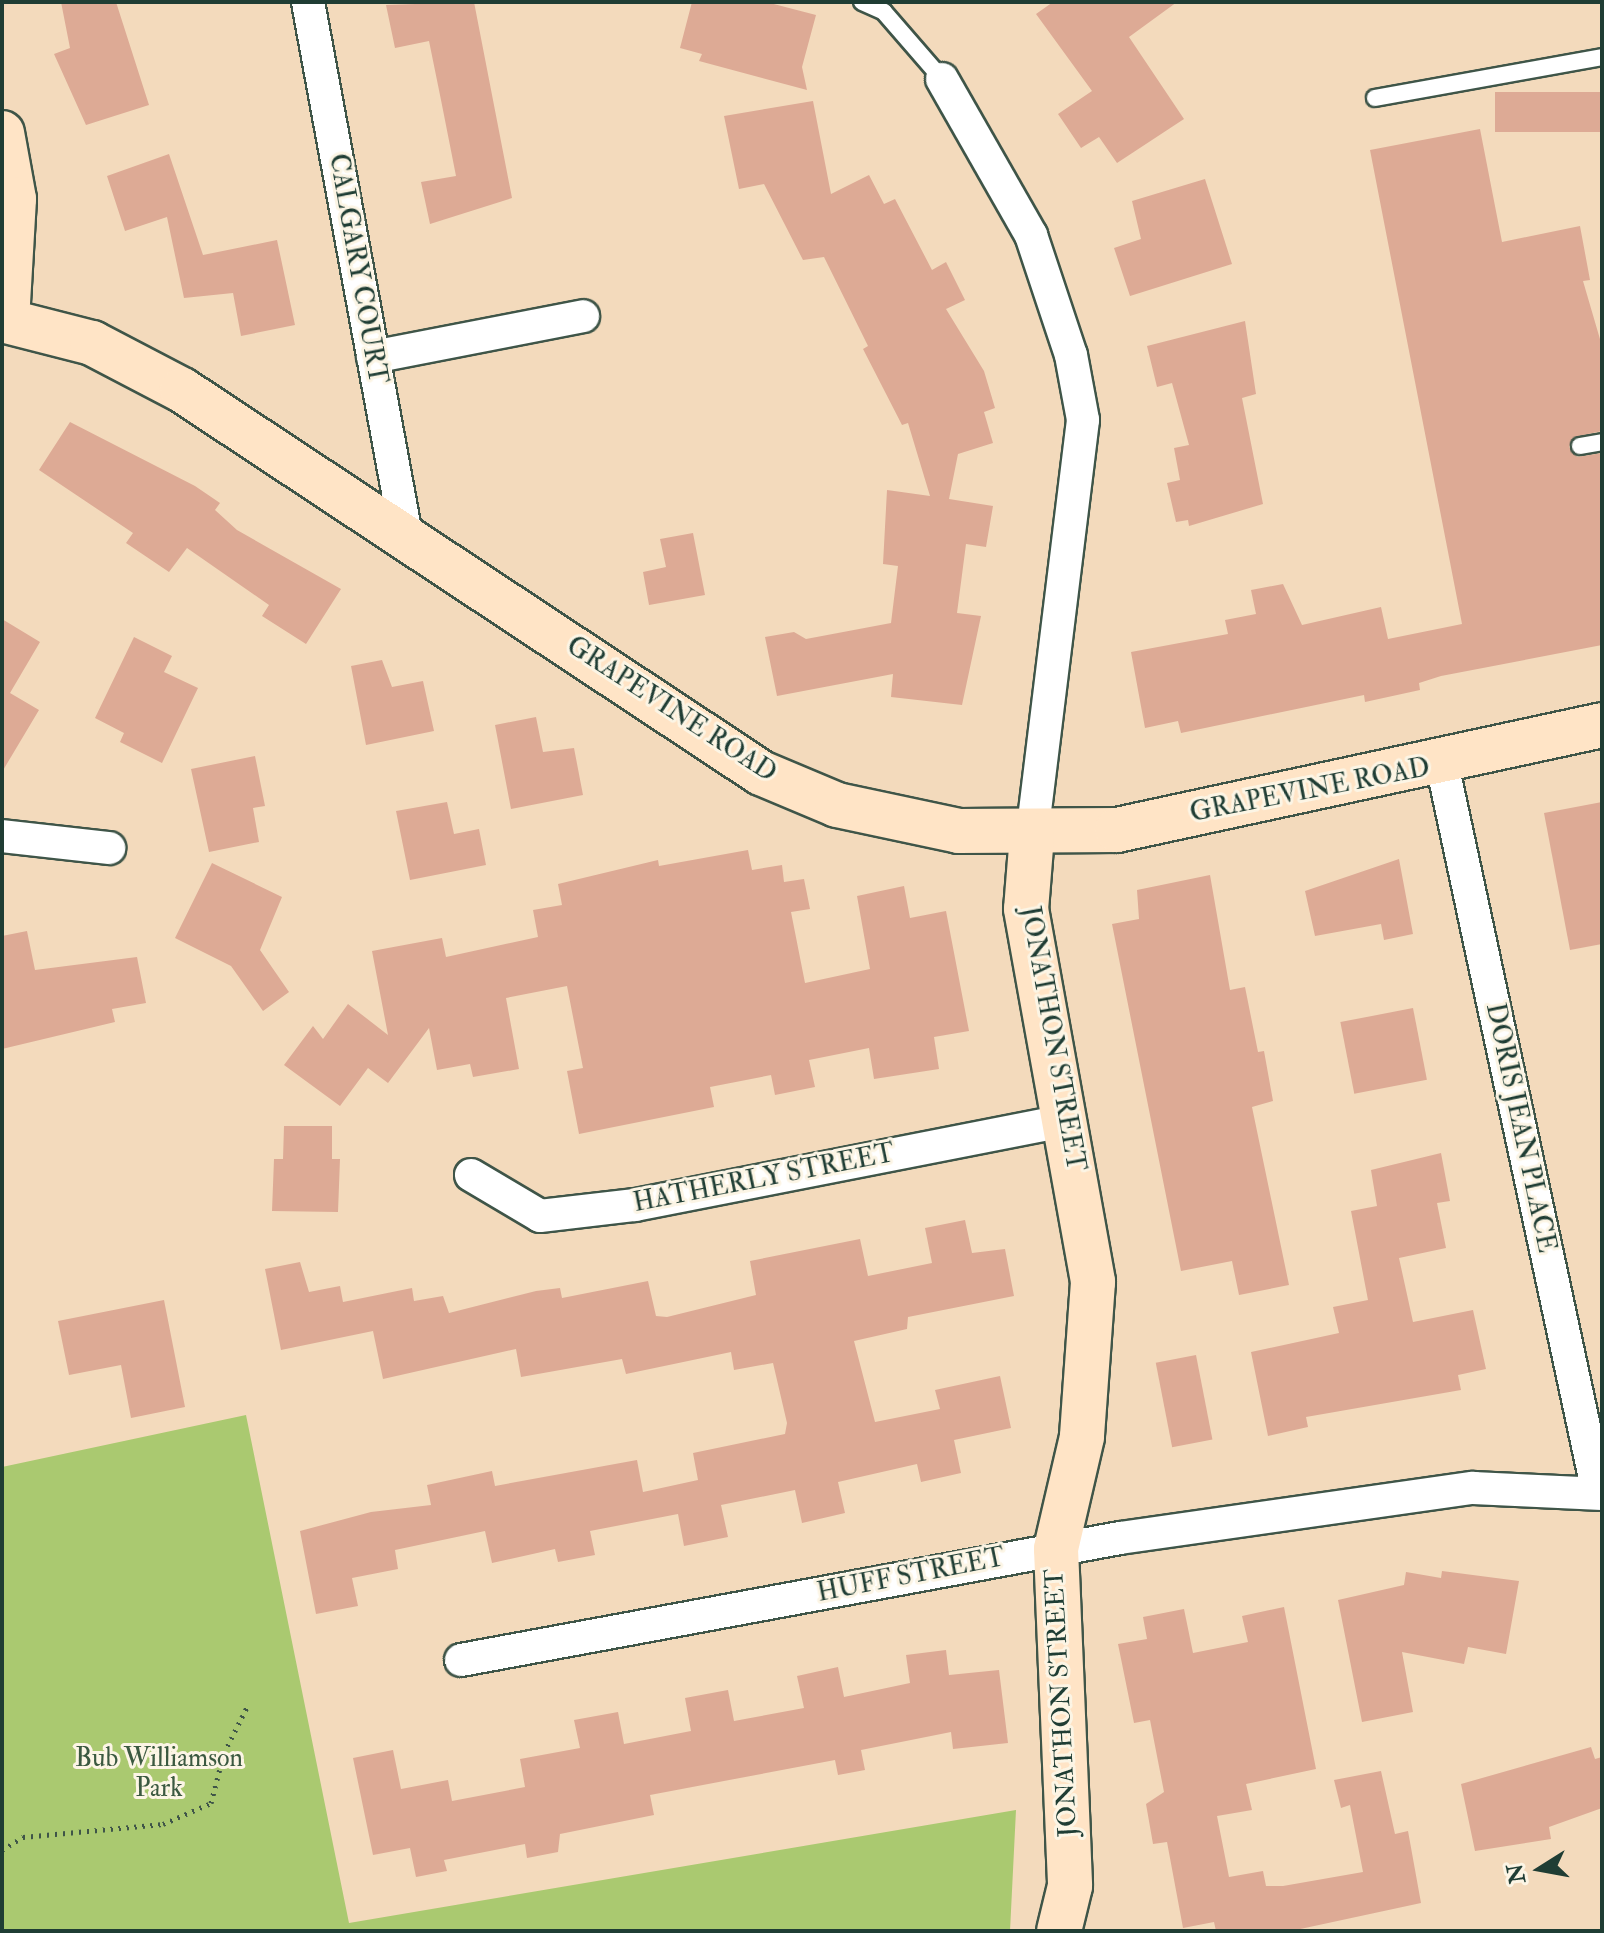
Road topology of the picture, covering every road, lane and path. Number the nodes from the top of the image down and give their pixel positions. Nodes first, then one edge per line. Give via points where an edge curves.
1 (308, 2) edge
2 (862, 2) edge
3 (1602, 57) edge
4 (942, 79) joint
5 (1375, 98) dead end
6 (2, 133) edge
7 (583, 316) dead end
8 (5, 320) edge
9 (373, 357) junction
10 (1602, 442) edge
11 (1580, 446) dead end
12 (406, 535) junction
13 (1602, 725) edge
14 (1442, 764) junction
15 (1032, 835) junction
16 (2, 836) edge
17 (109, 848) dead end
18 (1067, 1120) junction
19 (471, 1175) dead end
20 (1600, 1493) edge
21 (1056, 1549) junction
22 (461, 1660) dead end
23 (247, 1707) dead end
24 (2, 1850) edge
25 (1059, 1931) edge

1 - 9 street, CALGARY COURT
2 - 4 lane via 884,12
3 - 5 lane
4 - 15 street, JONATHON STREET via 1031,235 1071,355 1083,420
6 - 8 main road via 14,199
7 - 9 street
8 - 12 main road, GRAPEVINE ROAD via 92,343 182,390
9 - 12 street, CALGARY COURT
10 - 11 lane
12 - 15 main road, GRAPEVINE ROAD via 761,773 837,805 959,831
13 - 14 main road, GRAPEVINE ROAD
14 - 15 main road, GRAPEVINE ROAD via 1117,830
14 - 20 street, DORIS JEAN PLACE
15 - 18 main road, JONATHON STREET via 1026,909
16 - 17 street
18 - 19 street, HATHERLY STREET via 635,1205 540,1216
18 - 21 main road, JONATHON STREET via 1093,1282 1094,1345 1082,1437
20 - 21 street, HUFF STREET via 1473,1488
21 - 22 street, HUFF STREET
21 - 25 main road, JONATHON STREET via 1070,1886
23 - 24 path via 211,1803 163,1824 23,1837

